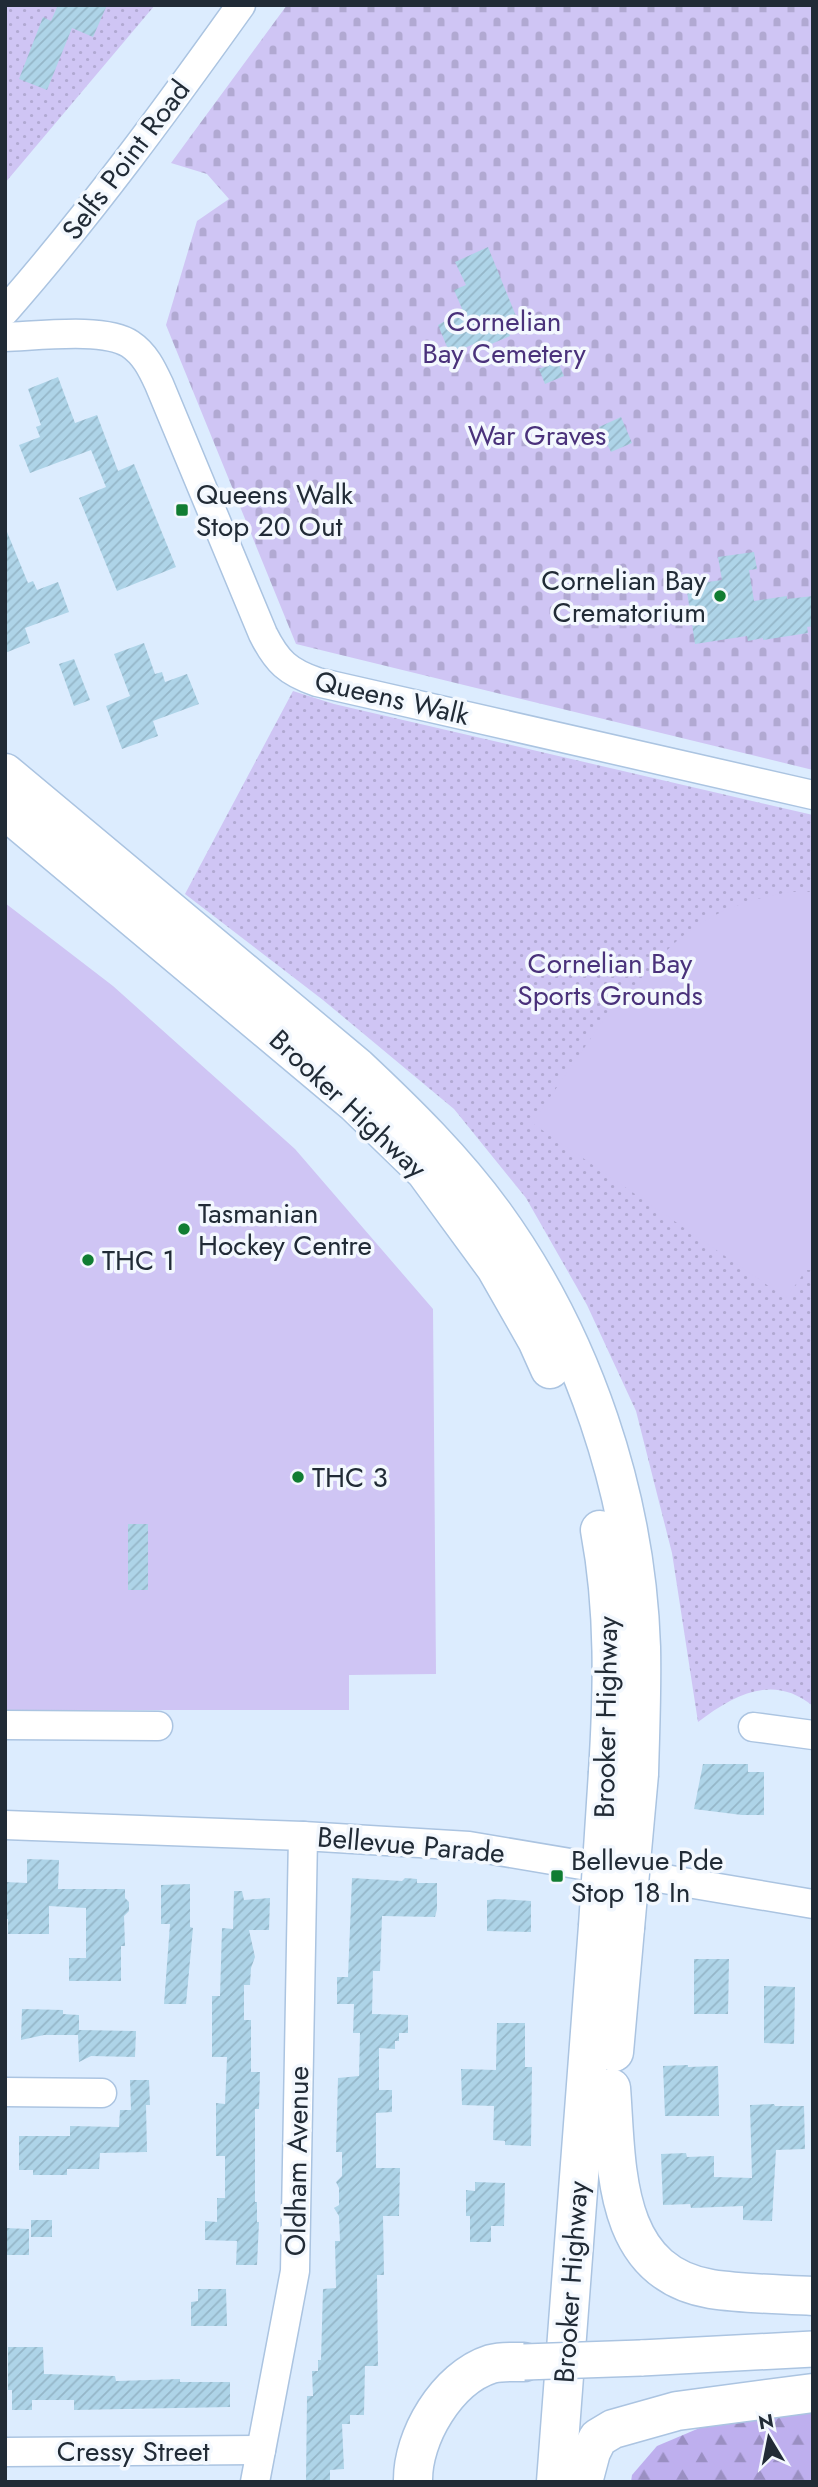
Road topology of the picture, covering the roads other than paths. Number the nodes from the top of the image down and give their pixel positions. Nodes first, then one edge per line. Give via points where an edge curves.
1 (241, 5) edge
2 (5, 311) edge
3 (5, 337) edge
4 (5, 773) edge
5 (813, 795) edge
6 (5, 810) edge
7 (5, 1725) edge
8 (158, 1726) dead end
9 (753, 1727) dead end
10 (813, 1735) edge
11 (623, 1773) junction
12 (5, 1825) edge
13 (303, 1836) junction
14 (813, 1904) edge
15 (611, 1927) junction
16 (611, 2088) junction
17 (5, 2092) edge
18 (102, 2093) dead end
19 (813, 2296) edge
20 (813, 2349) edge
21 (524, 2362) junction
22 (813, 2393) edge
23 (261, 2450) junction
24 (5, 2452) edge
25 (255, 2482) edge
26 (413, 2482) edge
27 (426, 2482) edge
28 (556, 2482) edge
29 (582, 2482) edge

1 - 2 street, Selfs Point Road via 146,137
3 - 5 street, Queens Walk via 94,334 128,342 143,356 159,383 263,634 290,671 317,682
4 - 11 highway, Brooker Highway via 357,1067 445,1154 534,1275 598,1418 631,1556 641,1644
6 - 11 highway, Brooker Highway via 356,1104 425,1171 496,1268 537,1340 568,1411 591,1487 605,1556 613,1695
7 - 8 street
9 - 10 street
11 - 15 highway, Brooker Highway, bridge
12 - 13 street, Bellevue Parade
13 - 14 street, Bellevue Parade via 469,1846
13 - 23 street, Oldham Avenue via 295,2271
15 - 16 highway, Brooker Highway
15 - 28 highway, Brooker Highway
16 - 19 highway via 618,2182 625,2213 654,2263 681,2280 709,2289
16 - 29 highway, Brooker Highway
17 - 18 street
20 - 21 main road, bridge
21 - 26 highway via 486,2366 445,2398 420,2440
21 - 27 highway via 494,2376 456,2408 433,2448
22 - 29 highway via 677,2411 614,2429 598,2438
23 - 24 street, Cressy Street
23 - 25 street, Oldham Avenue

